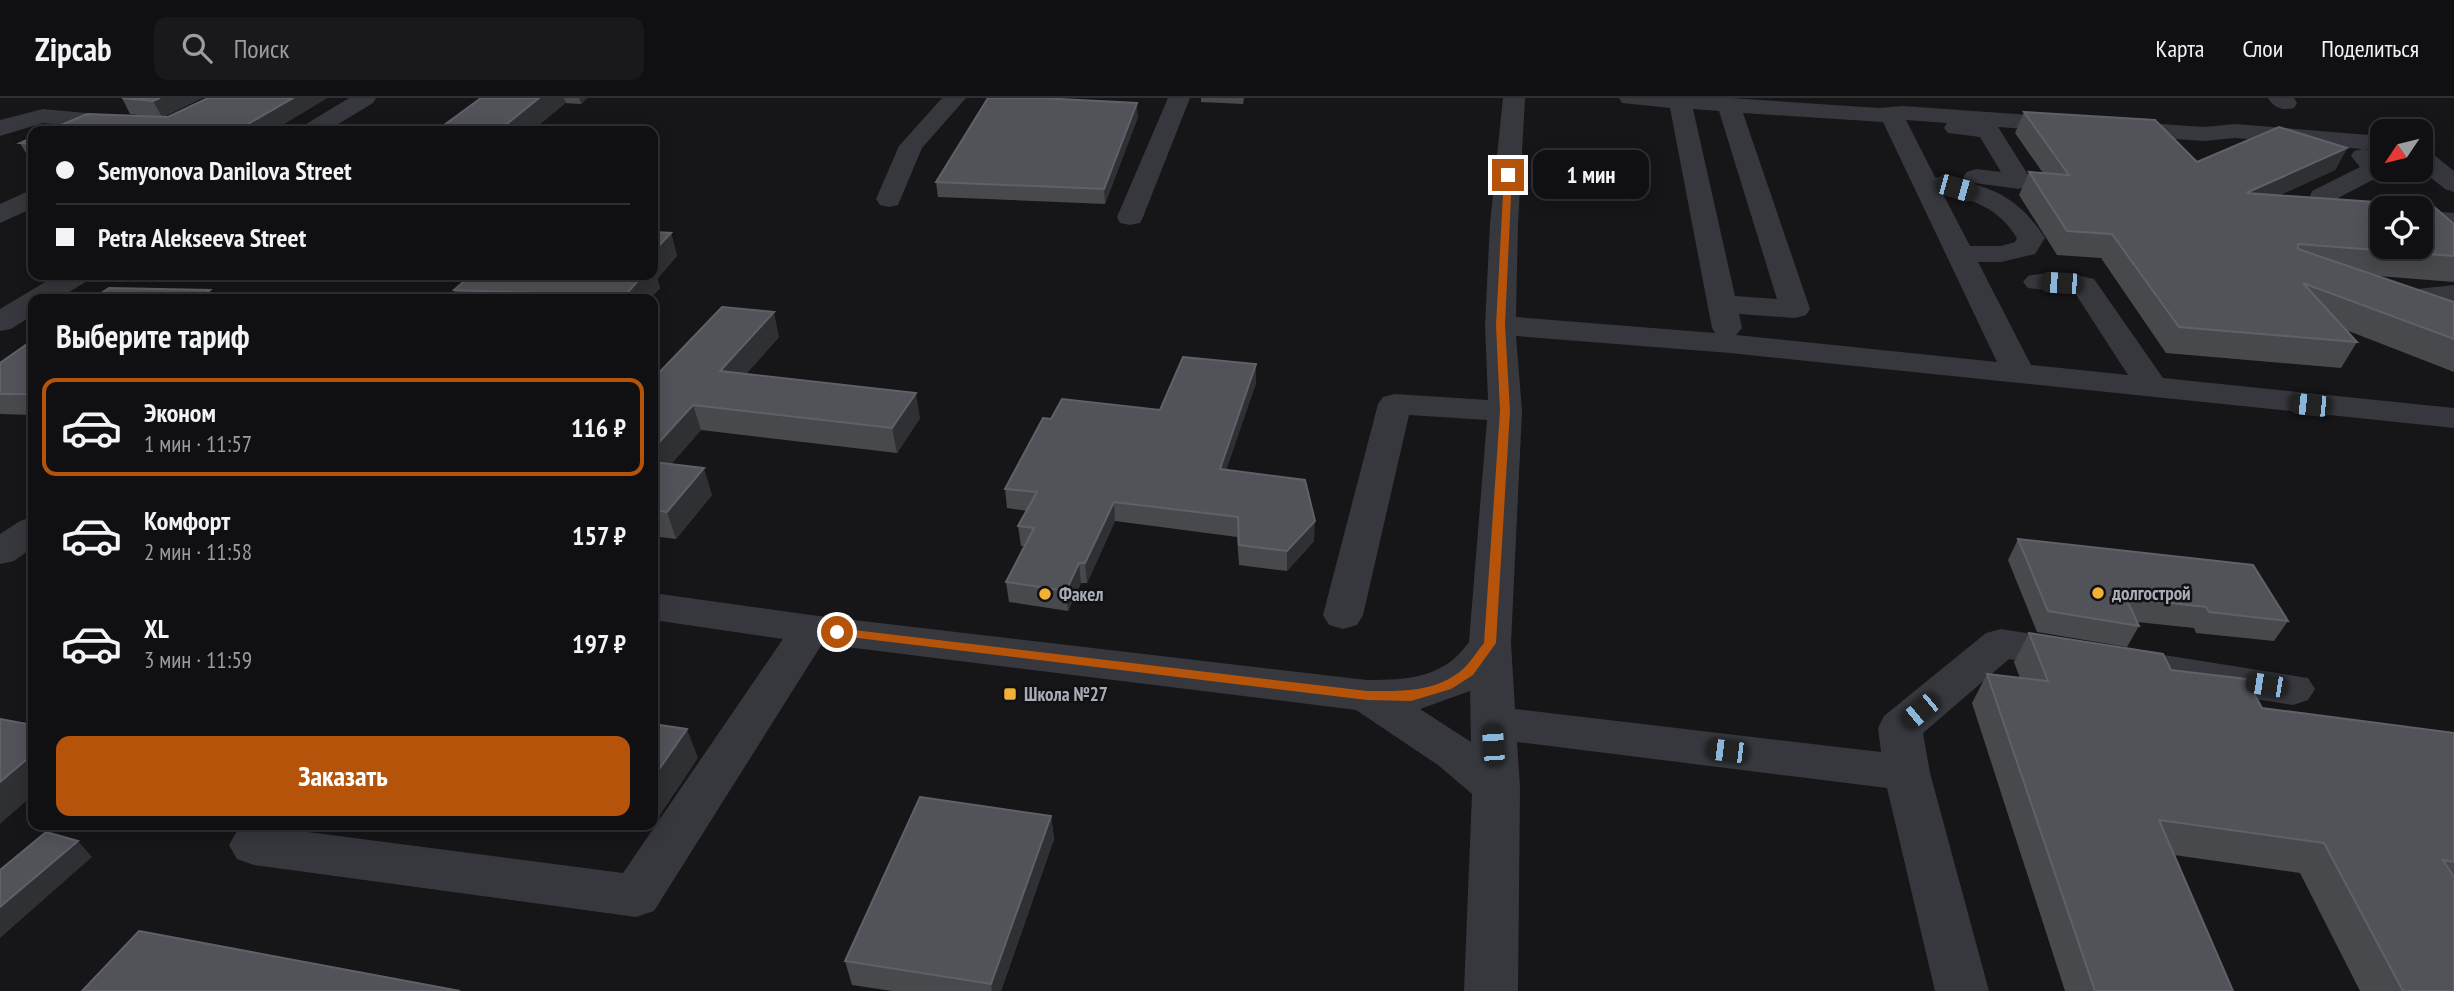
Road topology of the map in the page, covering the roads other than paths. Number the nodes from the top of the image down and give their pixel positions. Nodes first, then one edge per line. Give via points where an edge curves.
1 (365, 98) edge
2 (955, 98) edge
3 (1179, 98) edge
4 (1514, 98) edge
5 (1630, 98) edge
6 (1680, 102) junction
7 (1729, 105) junction
8 (1893, 117) junction
9 (1942, 122) junction
10 (151, 126) edge
11 (318, 126) edge
12 (0, 129) edge
13 (2188, 133) junction
14 (2370, 155) edge
15 (2433, 156) edge
16 (2370, 158) edge
17 (1925, 167) junction
18 (1976, 168) dead end
19 (2454, 184) edge
20 (889, 199) dead end
21 (28, 200) edge
22 (2370, 214) edge
23 (0, 215) edge
24 (1130, 217) dead end
25 (2433, 220) edge
26 (2454, 222) edge
27 (1960, 254) junction
28 (69, 280) edge
29 (2038, 282) dead end
30 (45, 294) edge
31 (2454, 294) edge
32 (28, 304) edge
33 (1723, 304) junction
34 (0, 322) edge
35 (2454, 323) edge
36 (1500, 325) junction
37 (1730, 344) junction
38 (2019, 374) junction
39 (2153, 388) junction
40 (1505, 411) junction
41 (2454, 418) edge
42 (0, 516) edge
43 (28, 519) edge
44 (28, 532) edge
45 (0, 552) edge
46 (658, 608) edge
47 (1343, 615) dead end
48 (811, 629) junction
49 (1490, 643) junction
50 (2293, 689) dead end
51 (1367, 696) junction
52 (1492, 723) junction
53 (1907, 773) junction
54 (1496, 787) junction
55 (254, 845) dead end
56 (1491, 991) edge
57 (1962, 991) edge

1 - 11 street
2 - 20 street via 911,146
3 - 24 street
4 - 36 street
5 - 6 street
6 - 7 street
6 - 33 street
7 - 8 street
7 - 33 street via 1795,309
8 - 9 street
8 - 13 street
8 - 17 street
9 - 13 street via 2182,138
9 - 18 street via 1947,127 1988,130 2020,181
10 - 12 street via 43,116
13 - 14 street via 2297,136
15 - 19 street
16 - 22 street via 2321,197 2353,213
17 - 27 street
17 - 27 street via 2008,208 2021,219 2031,238 2025,248 2001,254
21 - 23 street
25 - 26 street
27 - 38 street
28 - 30 street
29 - 39 street via 2084,285
31 - 35 street via 2419,296 2418,306
32 - 34 street
33 - 37 street
36 - 37 street
36 - 40 street
37 - 38 street
38 - 39 street
39 - 41 street
40 - 47 street via 1395,404
40 - 49 street
42 - 43 street
44 - 45 street
46 - 48 street
48 - 51 street
48 - 55 street via 636,896
49 - 51 street via 1468,672 1447,686 1411,696
49 - 52 street
50 - 53 street via 2000,643 1900,728
51 - 54 street via 1454,753
52 - 53 street
52 - 54 street
53 - 57 street
54 - 56 street

